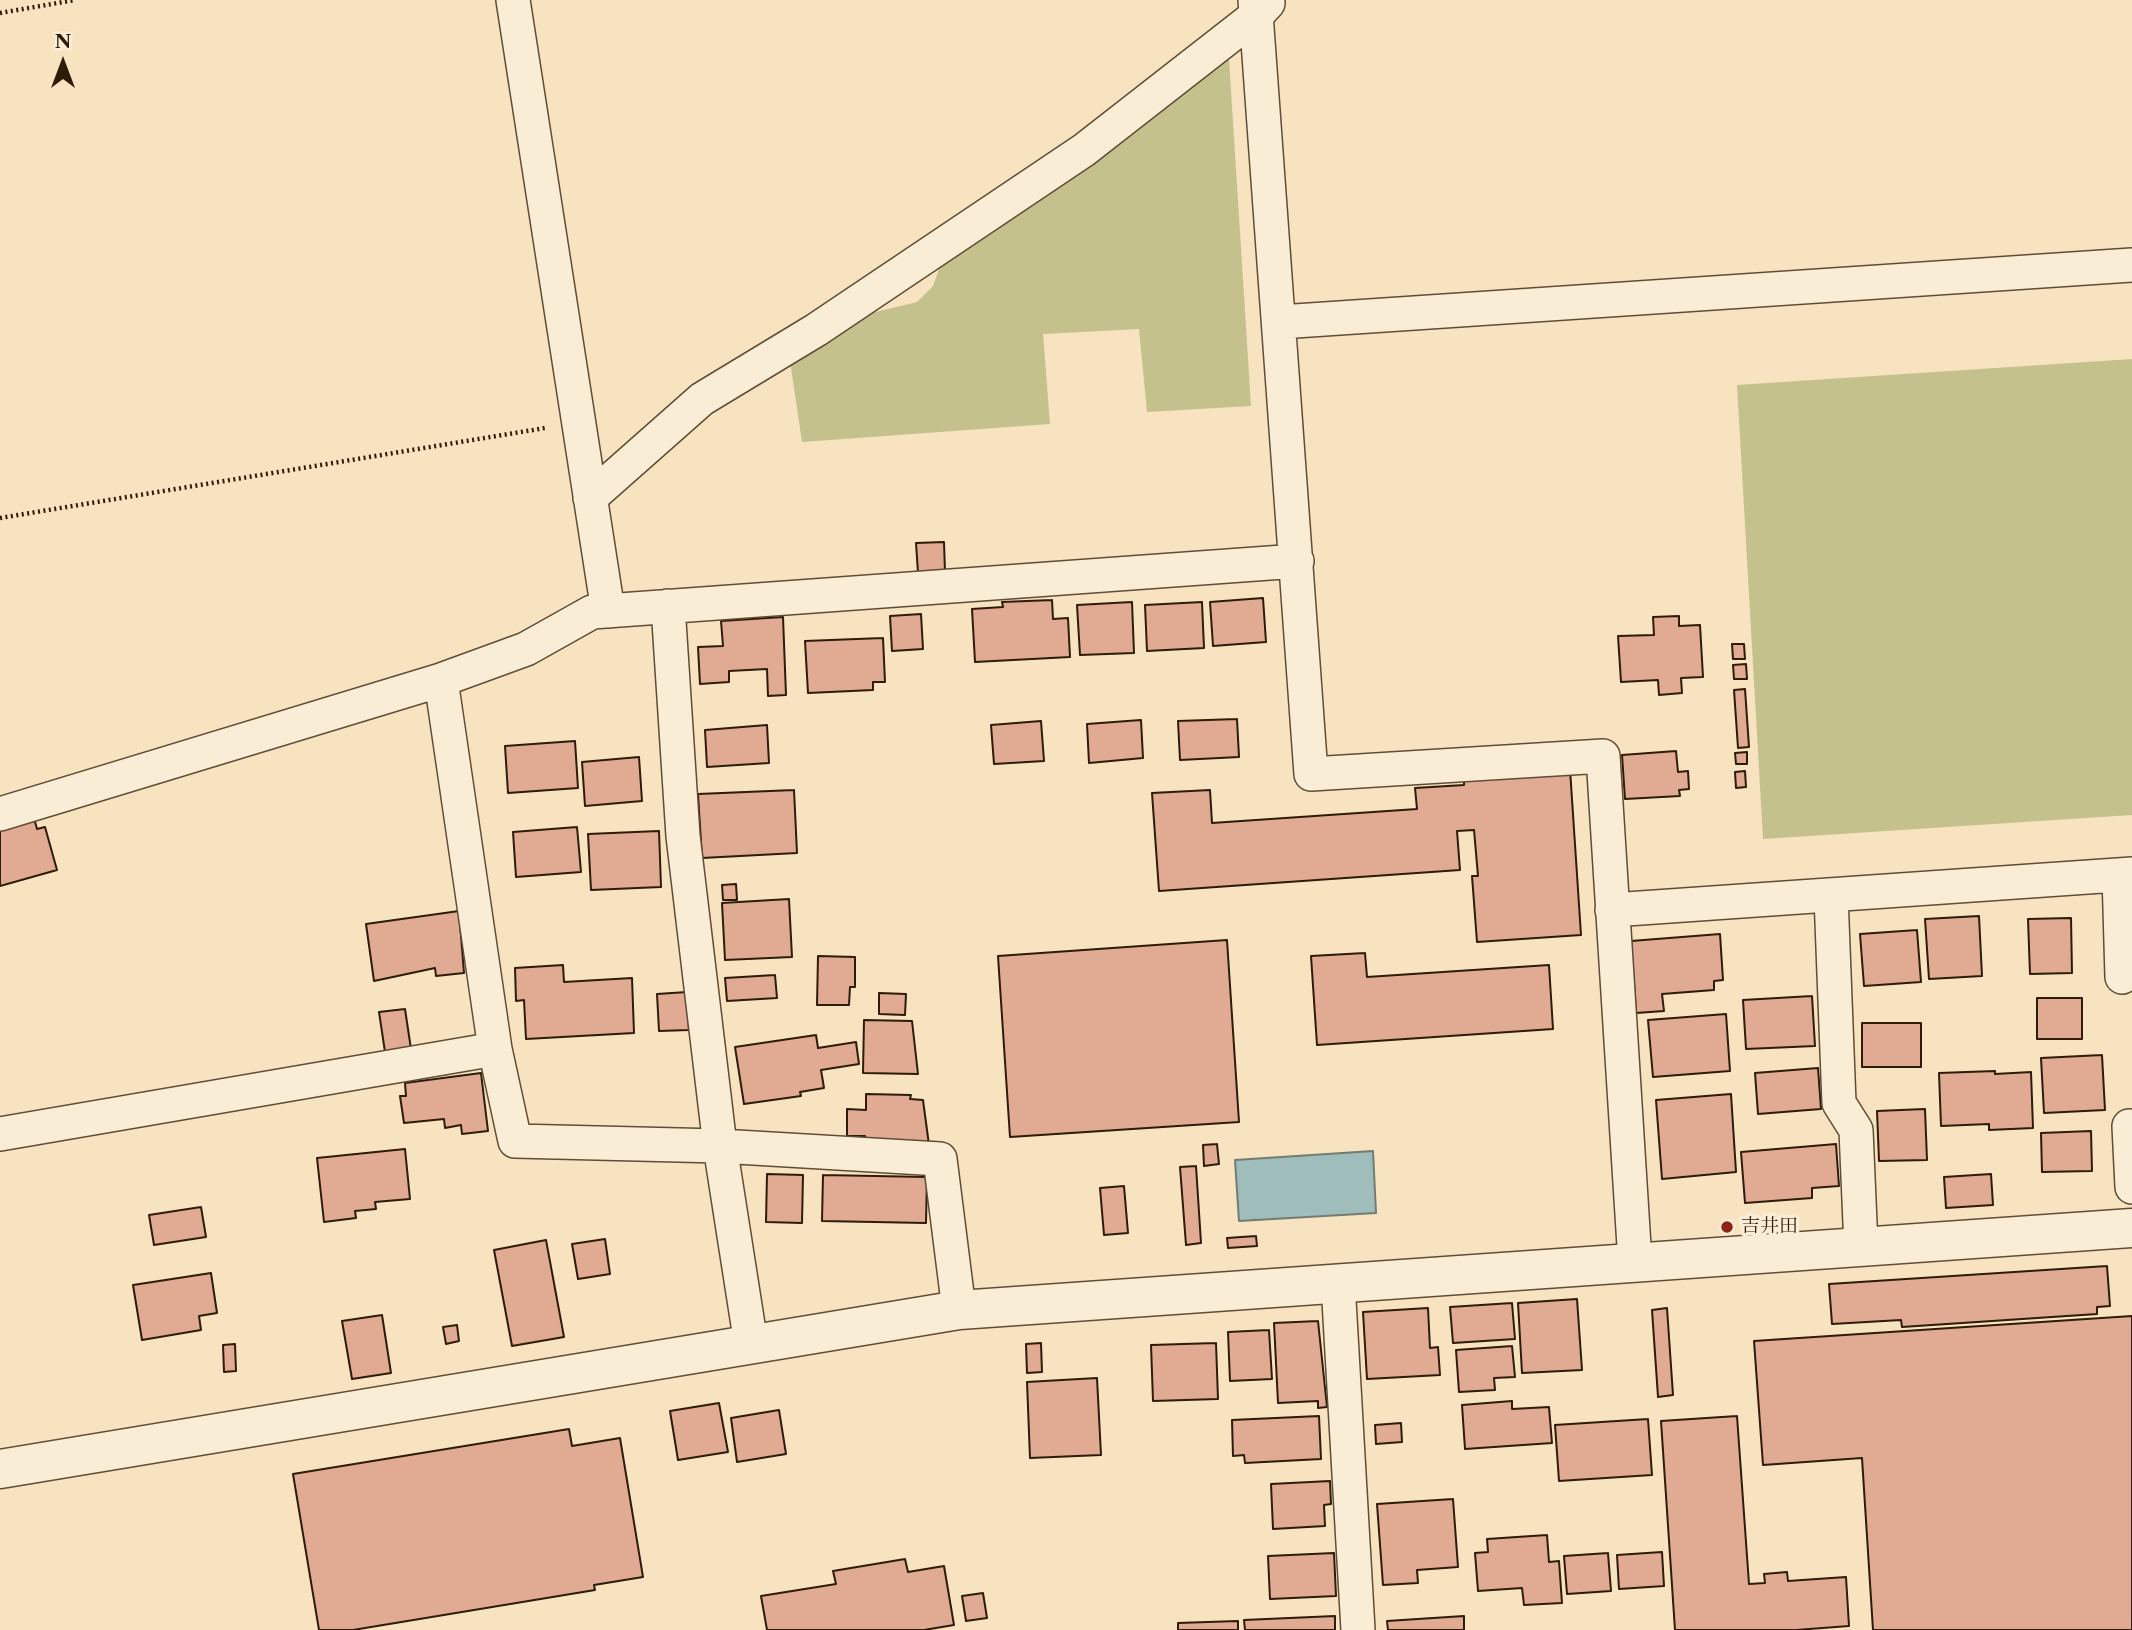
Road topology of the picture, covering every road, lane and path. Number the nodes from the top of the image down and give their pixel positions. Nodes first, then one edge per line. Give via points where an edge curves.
1 (75, 0) edge
2 (513, 0) edge
3 (1261, 5) edge
4 (0, 13) edge
5 (2132, 265) edge
6 (1280, 322) junction
7 (578, 423) junction
8 (590, 498) junction
9 (0, 518) edge
10 (1297, 561) junction
11 (668, 606) junction
12 (607, 611) junction
13 (441, 680) junction
14 (0, 814) edge
15 (2125, 875) edge
16 (1831, 895) junction
17 (1612, 910) junction
18 (2122, 977) dead end
19 (495, 1049) junction
20 (2129, 1126) dead end
21 (0, 1134) edge
22 (720, 1146) junction
23 (2132, 1187) edge
24 (2132, 1228) edge
25 (1861, 1247) junction
26 (1635, 1262) junction
27 (1338, 1283) junction
28 (959, 1310) junction
29 (751, 1344) junction
30 (0, 1469) edge
31 (1358, 1630) edge

1 - 4 path
2 - 7 street
3 - 6 street
3 - 8 street via 1084,150 816,330 702,399
5 - 6 street
6 - 10 street
7 - 8 street
7 - 9 path
8 - 12 street
10 - 11 street
10 - 17 street via 1311,774 1603,756
11 - 12 street
11 - 22 street via 683,835
12 - 13 street via 592,612 526,649
13 - 14 street
13 - 19 street
15 - 16 street
15 - 18 street
16 - 17 street
16 - 25 street via 1839,1103 1856,1130
17 - 26 street
19 - 21 street
19 - 22 street via 515,1141
20 - 23 street
22 - 28 street via 940,1159
22 - 29 street
24 - 25 street
25 - 26 street
26 - 27 street
27 - 28 street
27 - 31 street
28 - 29 street
29 - 30 street

